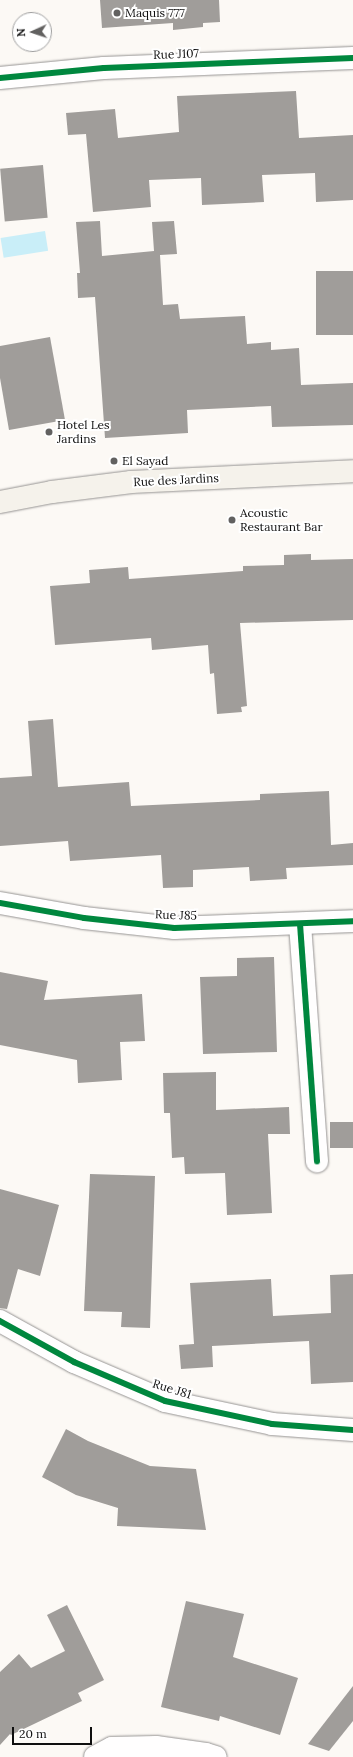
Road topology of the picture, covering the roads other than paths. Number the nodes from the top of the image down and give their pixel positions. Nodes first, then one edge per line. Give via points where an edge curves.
1 (353, 58) edge
2 (0, 78) edge
3 (353, 470) edge
4 (0, 502) edge
5 (0, 903) edge
6 (353, 921) edge
7 (300, 924) junction
8 (317, 1160) dead end
9 (0, 1321) edge
10 (353, 1430) edge
11 (96, 1757) edge
12 (216, 1757) edge

1 - 2 street, Rue J107 via 104,68
3 - 4 main road, Rue des Jardins via 131,482 52,492
5 - 7 street, Rue J85 via 84,918 174,928
6 - 7 street, Rue J85
7 - 8 street
9 - 10 street, Rue J81 via 74,1362 165,1401 272,1424
11 - 12 street via 112,1748 156,1747

